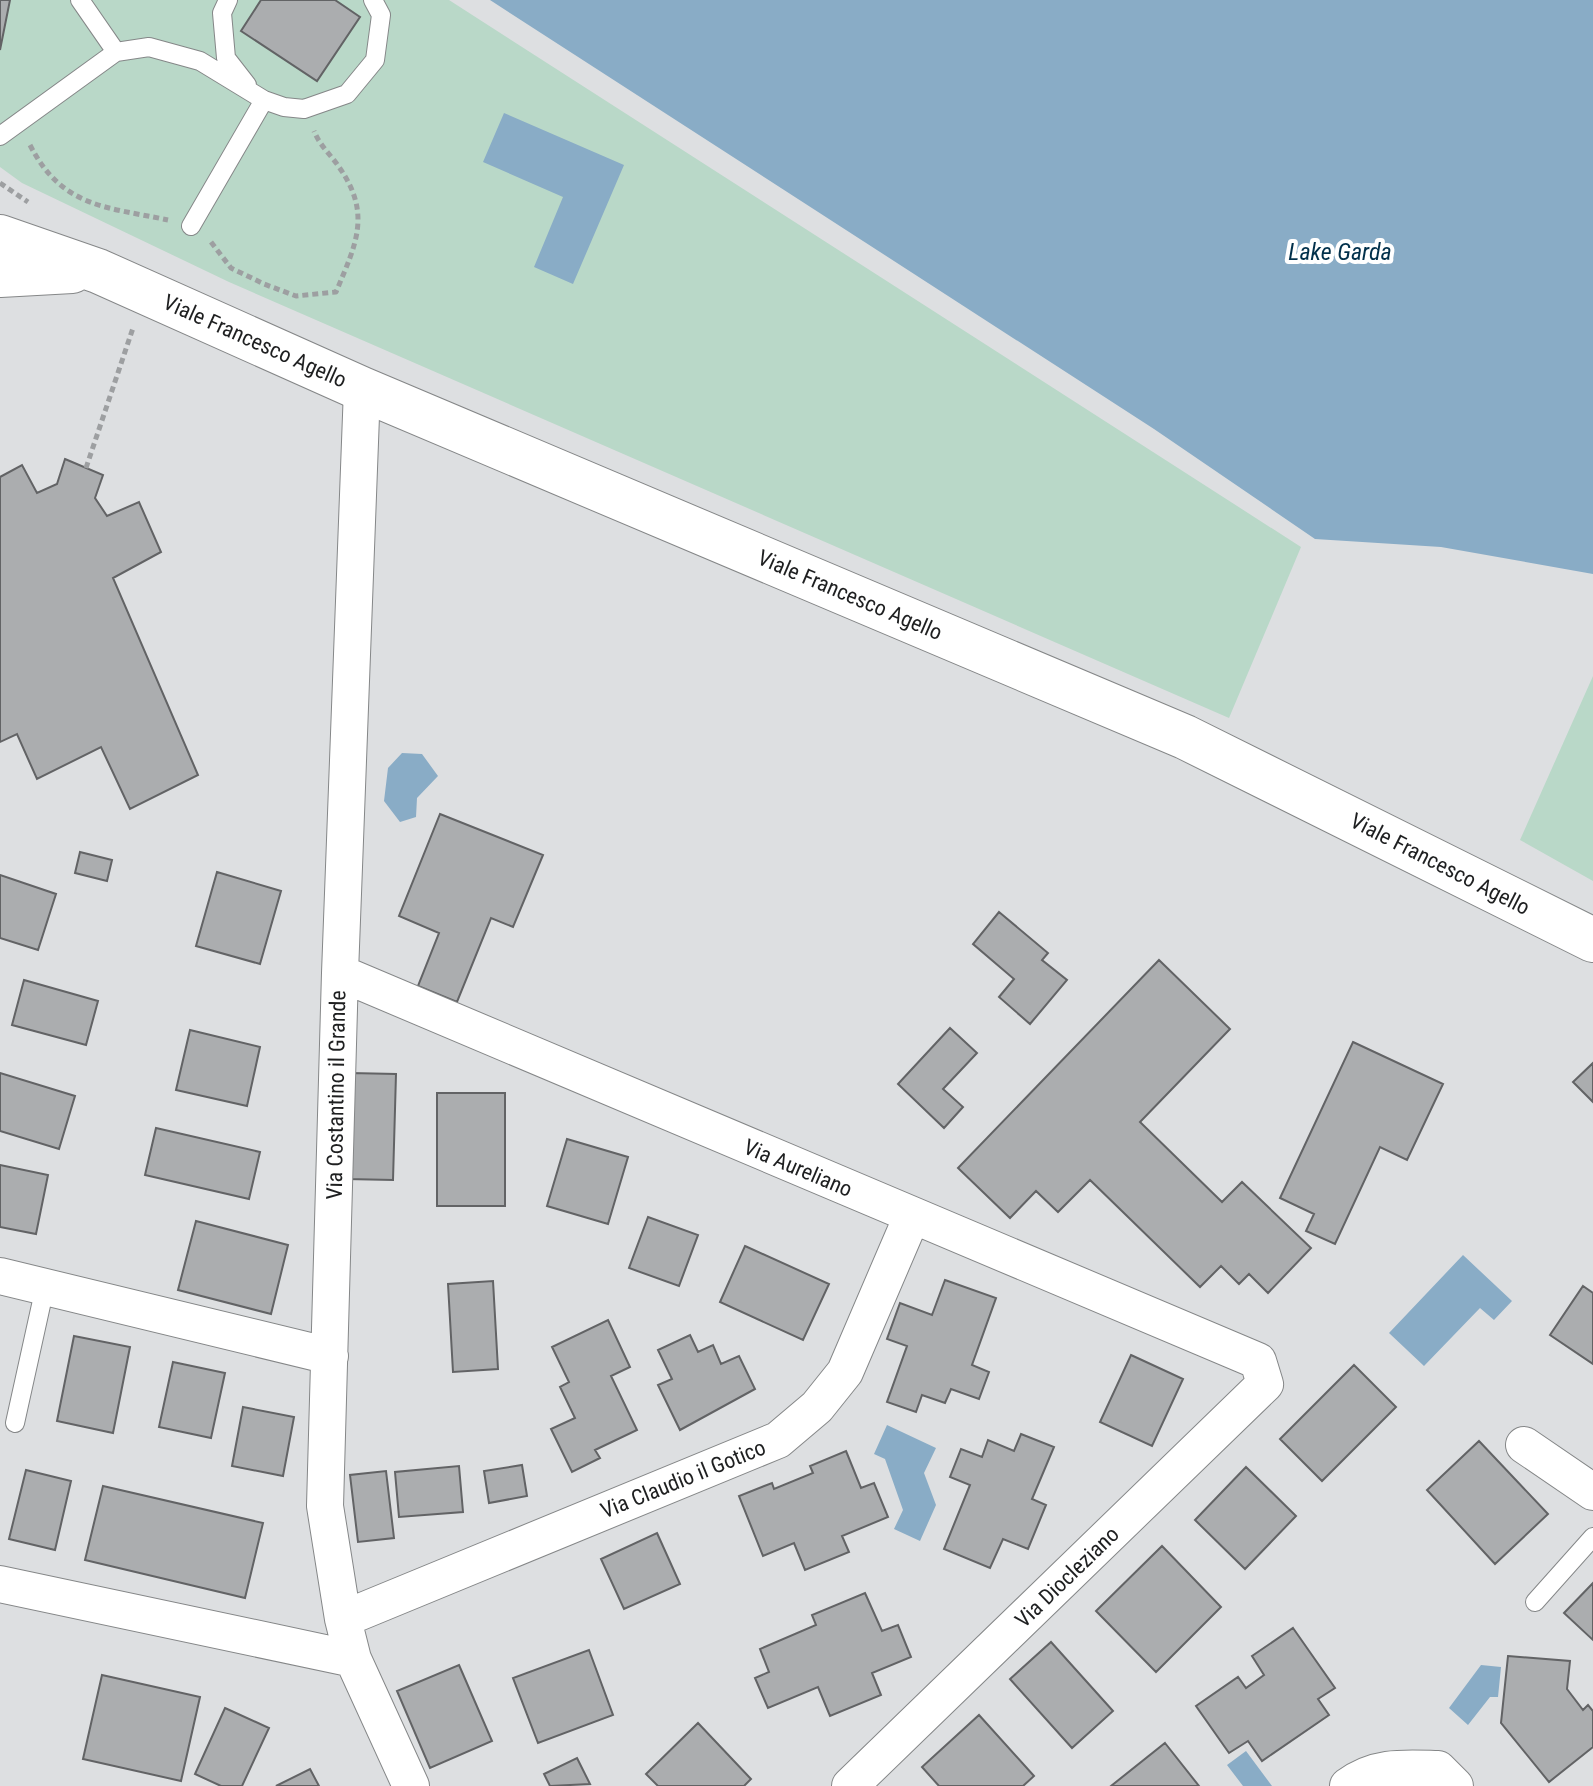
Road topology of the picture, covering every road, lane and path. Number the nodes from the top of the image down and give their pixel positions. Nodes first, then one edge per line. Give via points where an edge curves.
1 (80, 0) edge
2 (228, 0) edge
3 (373, 0) edge
4 (116, 52) junction
5 (259, 96) junction
6 (0, 136) edge
7 (191, 226) dead end
8 (0, 237) edge
9 (98, 271) junction
10 (0, 275) edge
11 (136, 319) dead end
12 (362, 389) junction
13 (86, 468) dead end
14 (1593, 940) edge
15 (340, 973) junction
16 (912, 1216) junction
17 (0, 1276) edge
18 (45, 1287) junction
19 (330, 1356) junction
20 (1258, 1361) joint
21 (15, 1423) dead end
22 (1524, 1445) dead end
23 (1593, 1492) edge
24 (1593, 1537) edge
25 (0, 1584) edge
26 (1535, 1602) dead end
27 (343, 1619) junction
28 (353, 1659) junction
29 (411, 1786) edge
30 (850, 1786) edge
31 (1348, 1786) edge
32 (1455, 1786) edge

1 - 4 lane
2 - 5 lane via 222,13 226,58
3 - 5 lane via 381,15 375,60 347,94 304,109
4 - 5 lane via 149,47 200,61
4 - 6 lane
5 - 7 lane
8 - 9 main road, Viale Francesco Agello
9 - 10 main road, Viale Francesco Agello
9 - 12 main road, Viale Francesco Agello
11 - 13 path
12 - 14 main road, Viale Francesco Agello via 1185,737
12 - 15 street, Via Costantino il Grande
15 - 16 street, Via Aureliano
15 - 19 street, Via Costantino il Grande
16 - 20 street, Via Aureliano
16 - 27 street, Via Claudio il Gotico via 845,1372 817,1407 778,1440
17 - 18 street
18 - 19 street
18 - 21 lane
19 - 27 street, Via Costantino il Grande via 325,1506
20 - 30 street, Via Diocleziano via 1265,1384
22 - 23 street
24 - 26 lane
25 - 28 street
27 - 28 street, Via Costantino il Grande
28 - 29 street, Via Costantino il Grande
31 - 32 street via 1363,1774 1395,1767 1438,1769

